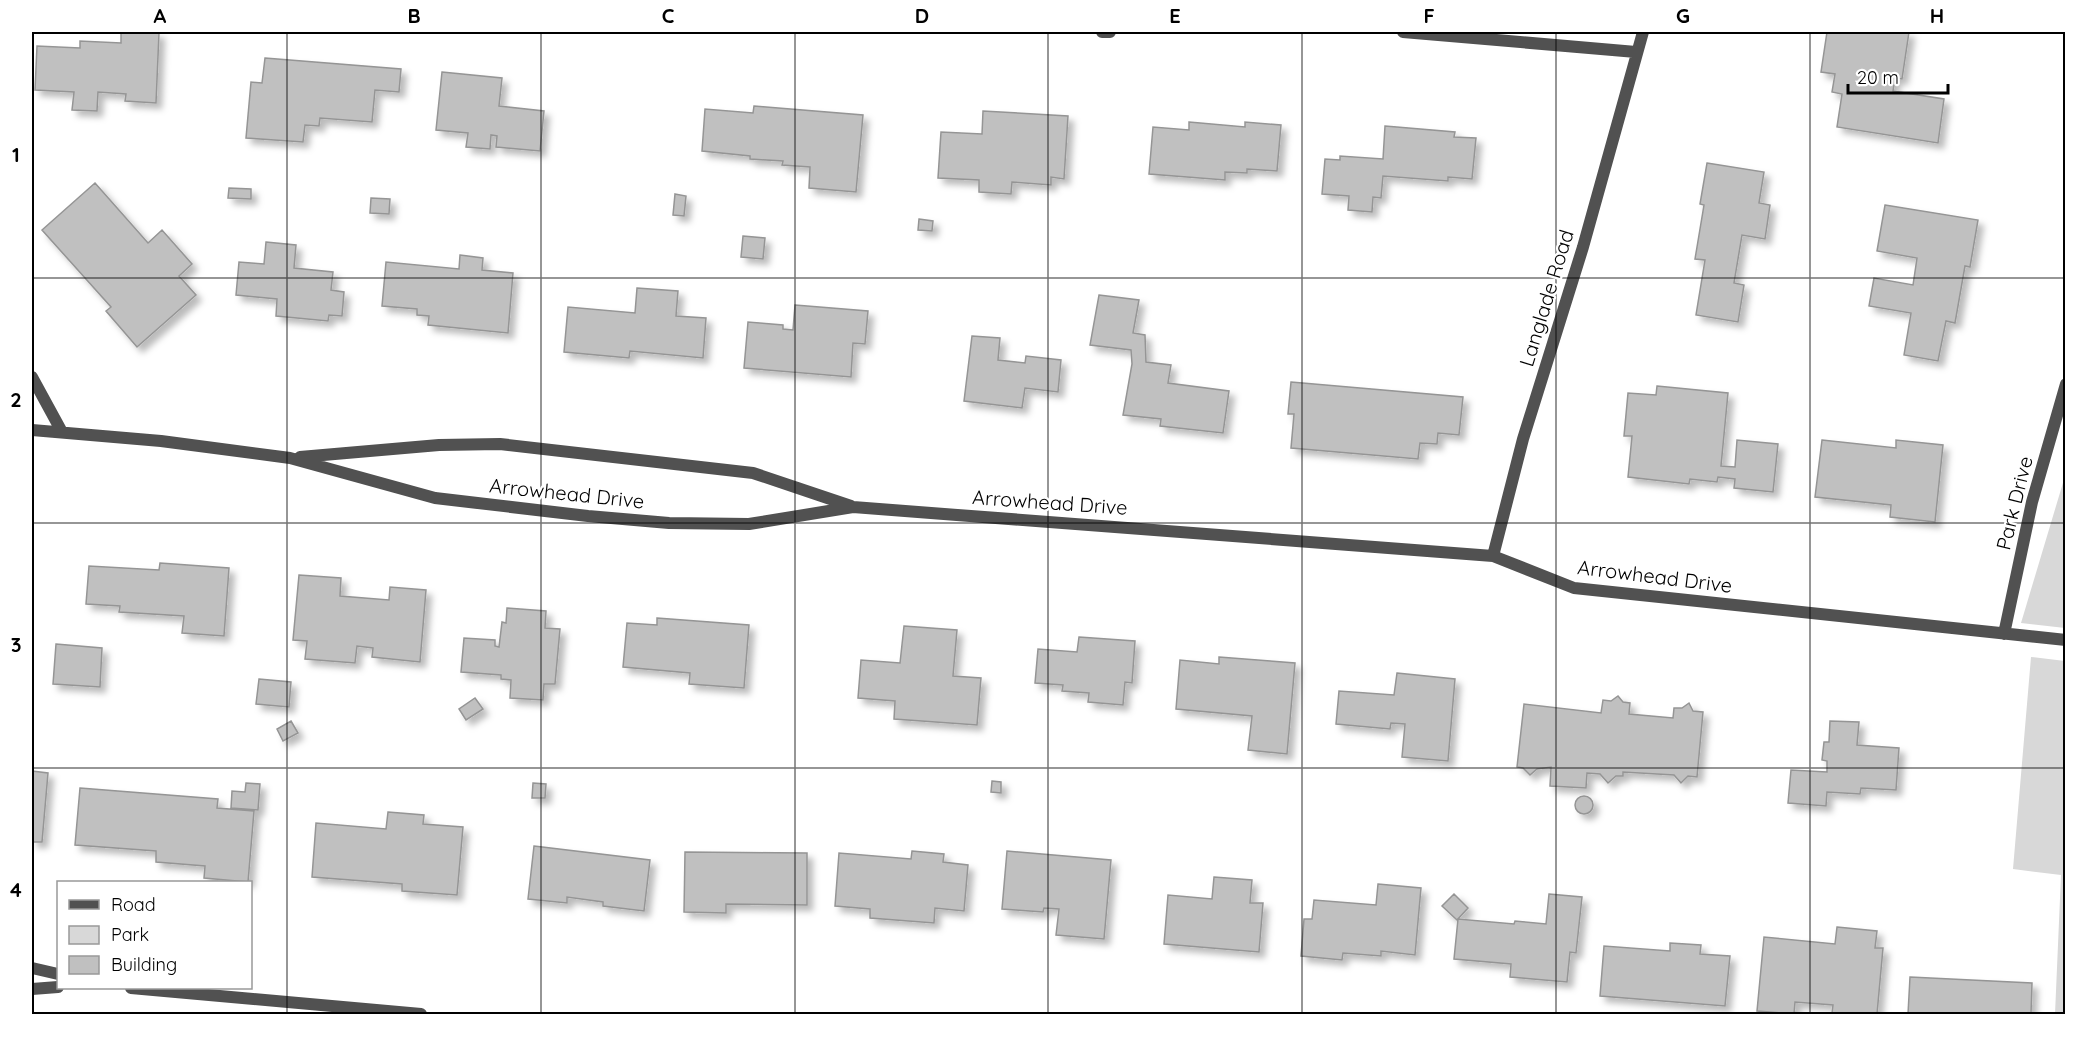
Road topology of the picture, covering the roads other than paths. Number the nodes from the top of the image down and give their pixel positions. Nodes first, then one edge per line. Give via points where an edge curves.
1 (1101, 32) edge
2 (1110, 32) edge
3 (1403, 32) edge
4 (1643, 32) edge
5 (1636, 52) junction
6 (32, 377) edge
7 (2066, 384) edge
8 (32, 430) edge
9 (62, 432) junction
10 (290, 458) junction
11 (853, 507) junction
12 (1493, 556) junction
13 (2004, 634) junction
14 (2066, 640) edge
15 (32, 968) edge
16 (57, 974) edge
17 (57, 987) edge
18 (32, 989) edge
19 (152, 989) edge
20 (421, 1014) edge

1 - 2 street
3 - 5 street
4 - 5 street, Langlade Road
5 - 12 street, Langlade Road via 1583,247 1523,439
6 - 9 street
7 - 13 street, Park Drive via 2032,502
8 - 9 street, Arrowhead Drive
9 - 10 street, Arrowhead Drive
10 - 11 street via 439,445 500,444 753,473
10 - 11 street, Arrowhead Drive via 435,498 600,517 748,524
11 - 12 street, Arrowhead Drive
12 - 13 street, Arrowhead Drive via 1574,588
13 - 14 street, Arrowhead Drive
15 - 16 street
17 - 18 street
19 - 20 street

